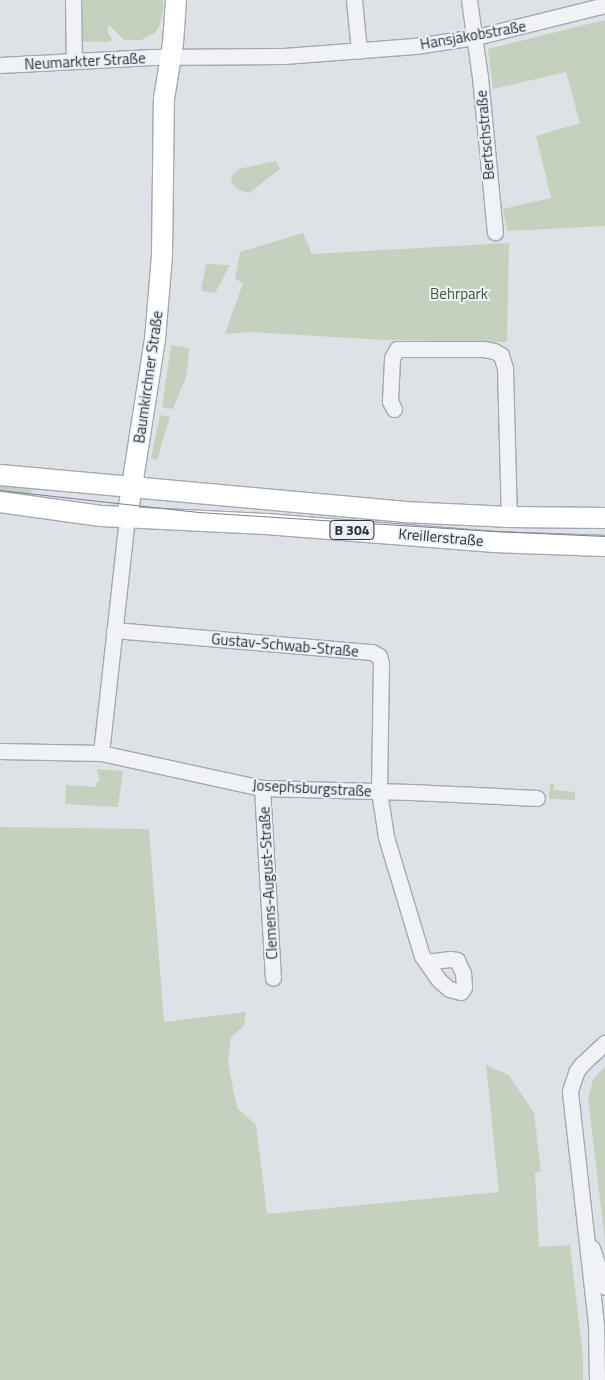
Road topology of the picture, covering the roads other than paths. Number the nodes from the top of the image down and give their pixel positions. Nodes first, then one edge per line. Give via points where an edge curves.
1 (73, 0) edge
2 (176, 0) edge
3 (354, 0) edge
4 (470, 0) edge
5 (584, 5) edge
6 (605, 5) edge
7 (476, 37) junction
8 (359, 51) junction
9 (171, 57) junction
10 (74, 61) junction
11 (0, 65) edge
12 (495, 232) dead end
13 (394, 409) dead end
14 (0, 476) edge
15 (132, 486) junction
16 (0, 502) edge
17 (509, 517) junction
18 (127, 518) junction
19 (605, 518) edge
20 (605, 546) edge
21 (114, 630) junction
22 (0, 751) edge
23 (101, 753) junction
24 (262, 788) junction
25 (379, 791) junction
26 (536, 798) dead end
27 (426, 962) dead end
28 (273, 978) dead end
29 (605, 1043) edge
30 (584, 1226) junction
31 (605, 1287) edge
32 (597, 1380) edge

1 - 10 street
2 - 9 main road, Baumkirchner Straße
3 - 8 street
4 - 7 street, Bertschstraße
5 - 6 street, Hansjakobstraße
5 - 7 street, Hansjakobstraße
7 - 8 street, Hansjakobstraße
7 - 12 street, Bertschstraße
8 - 9 street, Hansjakobstraße via 284,56
9 - 10 street, Neumarkter Straße
9 - 15 main road, Baumkirchner Straße via 162,119 162,255 154,339
10 - 11 street, Neumarkter Straße
13 - 17 street via 390,401 391,375 392,358 397,349 483,349 494,350 501,355 505,368
14 - 15 main road, B 304
15 - 17 main road, Kreillerstraße / B 304 via 394,511
15 - 18 main road, Baumkirchner Straße
16 - 18 main road, B 304
17 - 19 main road, Kreillerstraße / B 304
18 - 20 main road, Kreillerstraße / B 304
18 - 21 street, Baumkirchner Straße
21 - 23 street, Baumkirchner Straße
21 - 25 street, Gustav-Schwab-Straße via 372,652 379,656
22 - 23 street, Josephsburgstraße
23 - 24 street, Josephsburgstraße
24 - 25 street, Josephsburgstraße
24 - 28 street, Clemens-August-Straße
25 - 26 street, Josephsburgstraße
25 - 27 street via 386,837
29 - 30 street via 576,1072 570,1092
30 - 31 street
30 - 32 street via 596,1324

